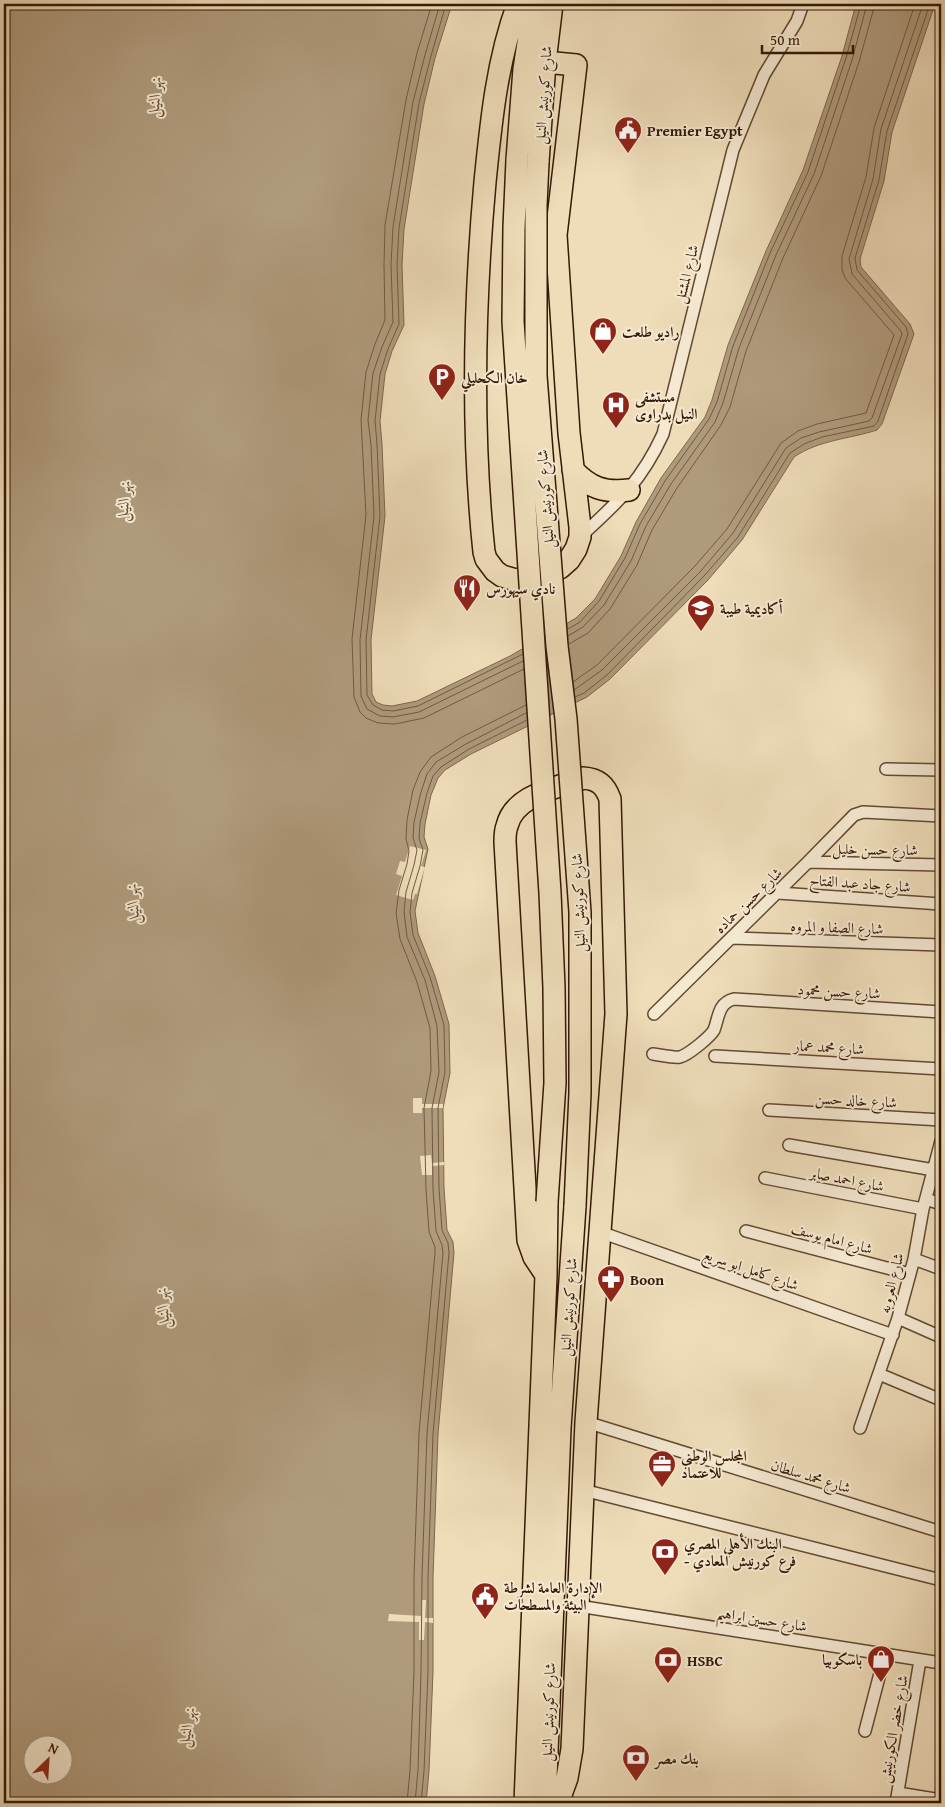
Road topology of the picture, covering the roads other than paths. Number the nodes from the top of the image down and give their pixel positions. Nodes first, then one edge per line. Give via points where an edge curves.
1 (518, 4) edge
2 (534, 4) edge
3 (552, 4) edge
4 (804, 4) edge
5 (545, 62) junction
6 (573, 470) junction
7 (629, 490) junction
8 (580, 537) junction
9 (886, 768) dead end
10 (941, 770) edge
11 (941, 816) edge
12 (808, 862) junction
13 (941, 865) edge
14 (778, 893) junction
15 (941, 904) edge
16 (731, 938) junction
17 (941, 946) edge
18 (941, 1012) edge
19 (654, 1014) dead end
20 (653, 1054) dead end
21 (715, 1056) dead end
22 (941, 1069) edge
23 (769, 1110) dead end
24 (941, 1120) edge
25 (941, 1142) edge
26 (789, 1145) dead end
27 (934, 1170) junction
28 (765, 1178) dead end
29 (924, 1204) junction
30 (941, 1204) edge
31 (746, 1231) dead end
32 (600, 1232) junction
33 (914, 1259) junction
34 (941, 1269) edge
35 (910, 1274) junction
36 (546, 1275) junction
37 (898, 1318) junction
38 (893, 1334) junction
39 (941, 1337) edge
40 (879, 1374) junction
41 (941, 1400) edge
42 (586, 1422) junction
43 (560, 1428) junction
44 (860, 1428) dead end
45 (584, 1462) junction
46 (583, 1490) junction
47 (941, 1532) edge
48 (941, 1580) edge
49 (578, 1606) junction
50 (885, 1654) junction
51 (920, 1660) junction
52 (941, 1663) edge
53 (865, 1731) dead end
54 (897, 1798) edge
55 (941, 1800) edge
56 (525, 1803) edge
57 (545, 1803) edge
58 (558, 1803) edge

1 - 8 highway via 500,69 478,256 475,400 484,552 495,572 516,580 560,568 569,560
2 - 36 highway, شارع كورنيش النيل, bridge via 524,69 517,160 513,322 554,988 555,1083
3 - 5 highway, شارع كورنيش النيل
4 - 7 street, شارع المشتل via 764,75 733,150 663,434
5 - 6 highway via 576,65 556,235
5 - 43 highway, شارع كورنيش النيل, bridge via 536,205 536,376 580,912 580,1093
6 - 7 highway via 598,488 616,492
6 - 8 highway
7 - 8 street, شارع المشتل
9 - 10 street
11 - 12 street, شارع حسن حماده via 866,812 854,815
12 - 13 street, شارع حسن خليل
12 - 14 street, شارع حسن حماده
14 - 15 street, شارع جاد عبد الفتاح
14 - 16 street, شارع حسن حماده
16 - 17 street, شارع الصفا و المروه
16 - 19 street, شارع حسن حماده
18 - 20 street, شارع حسن محمود via 734,999 723,1004 712,1034 690,1052 680,1056
21 - 22 street, شارع محمد عمار
23 - 24 street, شارع خالد حسن
25 - 27 street, شارع العروبه
26 - 27 street
27 - 29 street, شارع العروبه
28 - 29 street, شارع احمد صابر
29 - 30 street, شارع احمد صابر
29 - 33 street, شارع العروبه
31 - 35 street, شارع امام يوسف
32 - 36 highway via 616,1014 610,799 601,783 583,778 526,800 510,818 505,842 528,1240
32 - 38 street, شارع كامل ابو سريع
32 - 42 highway
33 - 34 street
33 - 35 street, شارع العروبه
35 - 37 street, شارع العروبه
36 - 56 highway, شارع كورنيش النيل
37 - 38 street, شارع العروبه
37 - 39 street
38 - 40 street, شارع العروبه
40 - 41 street
40 - 44 street, شارع العروبه
42 - 45 highway
42 - 47 street, شارع محمد سلطان
43 - 45 highway
43 - 57 highway, شارع كورنيش النيل
45 - 46 highway
46 - 48 street
46 - 49 highway
49 - 50 street, شارع حسين ابراهيم
49 - 58 highway via 572,1749
50 - 51 street, شارع حسين ابراهيم
50 - 53 street
51 - 52 street, شارع حسين ابراهيم
51 - 54 street, شارع خضر الكورنيش
54 - 55 street

